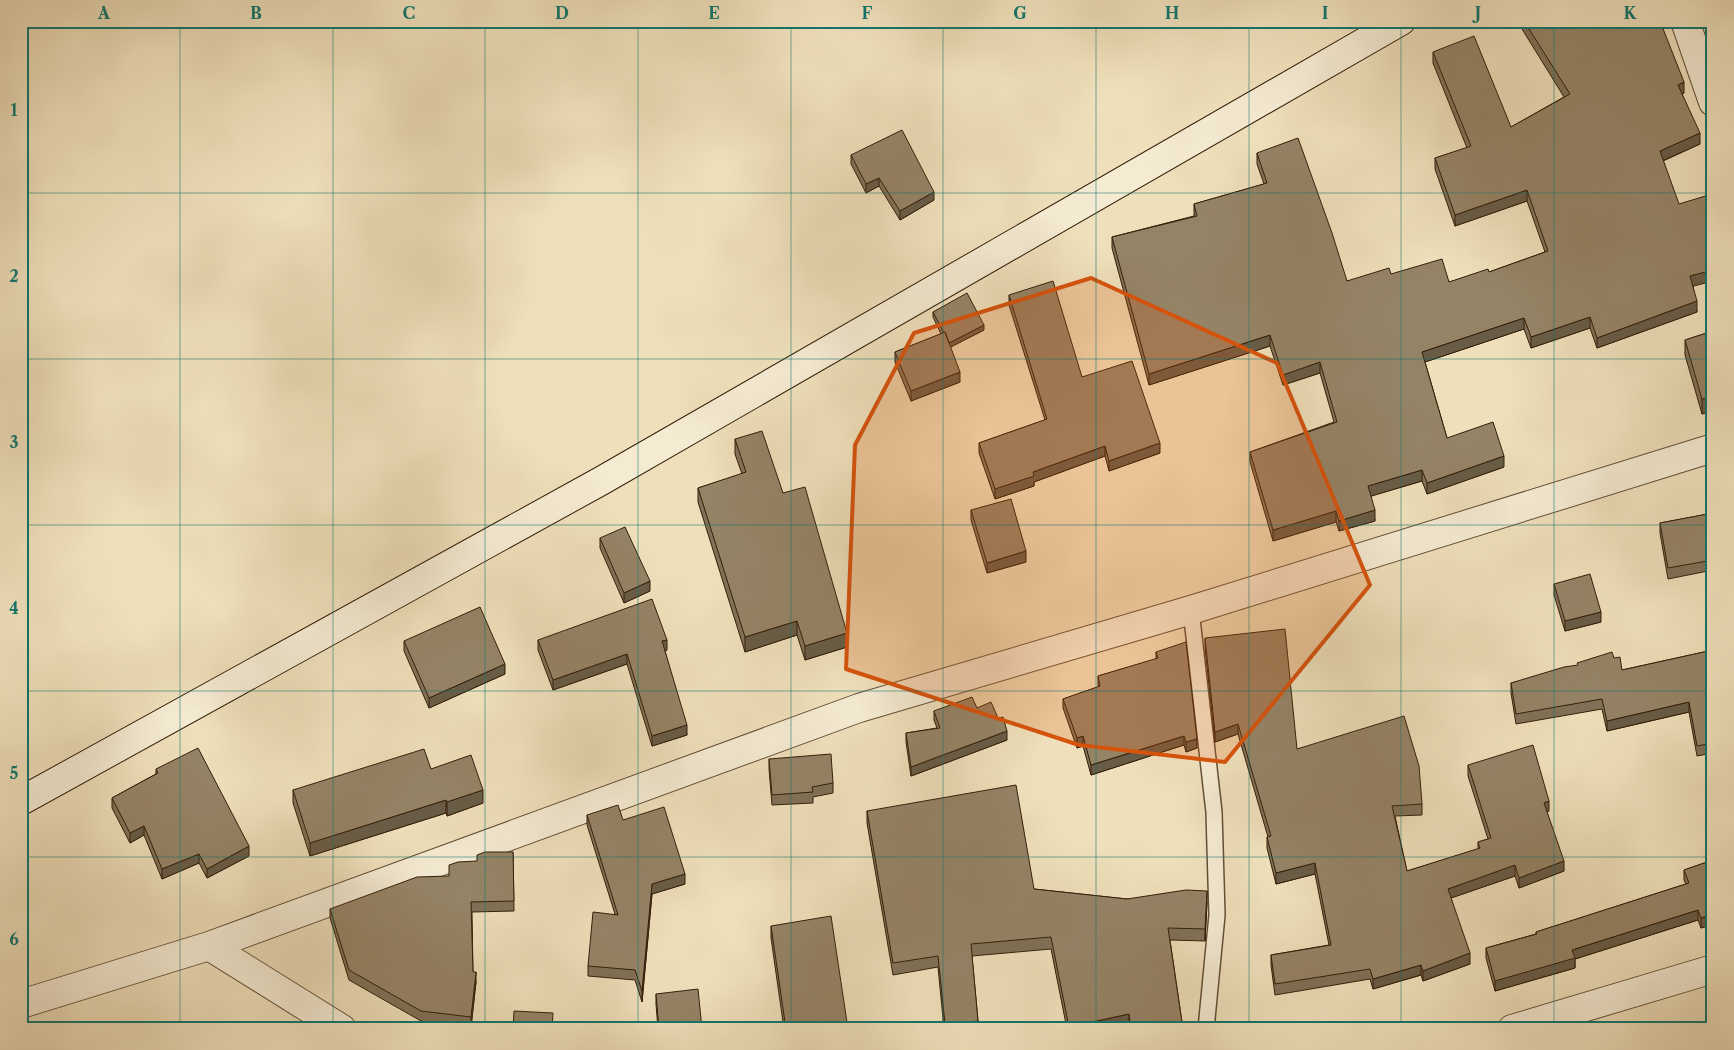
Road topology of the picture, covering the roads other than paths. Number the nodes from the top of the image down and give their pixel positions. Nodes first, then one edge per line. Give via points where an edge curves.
1 (1401, 21) edge
2 (1685, 21) edge
3 (1713, 102) edge
4 (1713, 448) edge
5 (1191, 610) junction
6 (21, 801) edge
7 (209, 946) junction
8 (1713, 969) edge
9 (21, 1004) edge
10 (342, 1029) edge
11 (1206, 1029) edge
12 (1512, 1029) edge

1 - 6 street via 601,481
2 - 3 street
4 - 5 street
5 - 7 street via 859,708
5 - 11 lane via 1214,812 1217,916
7 - 9 street
7 - 10 street
8 - 12 street

